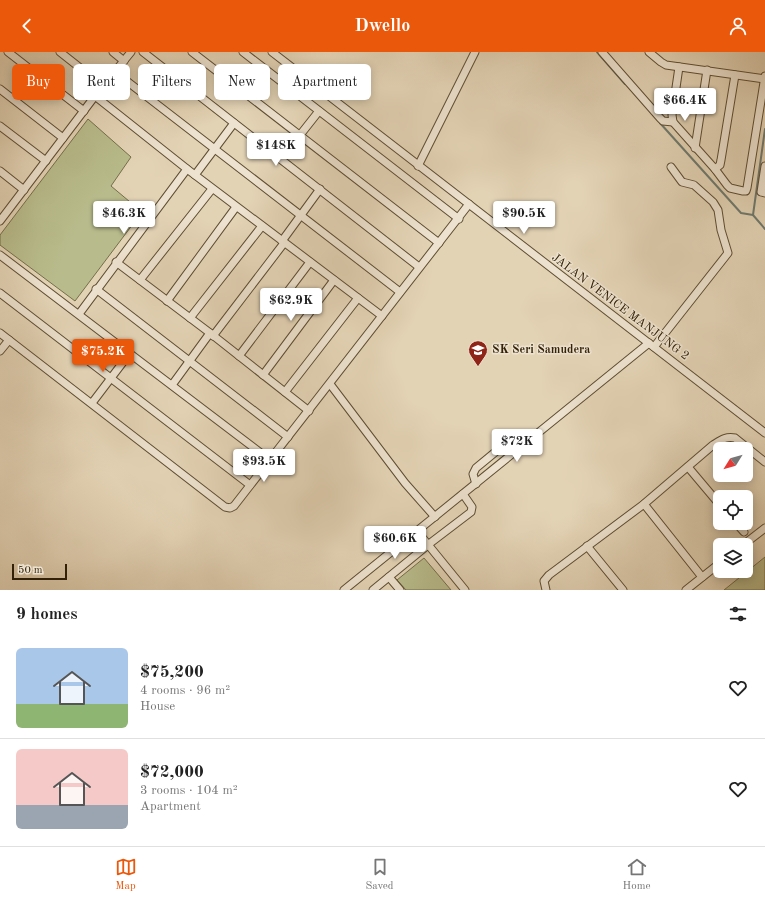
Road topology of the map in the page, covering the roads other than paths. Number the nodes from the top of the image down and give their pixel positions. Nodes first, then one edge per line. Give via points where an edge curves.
1 (8, 52) edge
2 (60, 52) edge
3 (113, 52) edge
4 (131, 52) edge
5 (143, 52) edge
6 (192, 52) edge
7 (242, 52) edge
8 (272, 52) edge
9 (475, 52) edge
10 (602, 52) edge
11 (649, 52) edge
12 (124, 61) junction
13 (75, 64) edge
14 (122, 64) edge
15 (679, 67) junction
16 (707, 70) junction
17 (735, 75) junction
18 (765, 78) edge
19 (130, 83) edge
20 (0, 89) edge
21 (92, 100) edge
22 (100, 100) edge
23 (84, 110) junction
24 (319, 111) junction
25 (673, 122) junction
26 (234, 123) junction
27 (0, 126) edge
28 (300, 135) junction
29 (63, 138) junction
30 (215, 148) junction
31 (695, 148) junction
32 (281, 159) junction
33 (46, 161) junction
34 (418, 166) junction
35 (765, 166) edge
36 (671, 167) dead end
37 (187, 169) junction
38 (715, 169) junction
39 (0, 171) edge
40 (195, 175) junction
41 (212, 188) junction
42 (320, 189) junction
43 (24, 190) junction
44 (763, 193) edge
45 (469, 204) junction
46 (236, 207) junction
47 (3, 211) edge
48 (301, 215) junction
49 (459, 219) junction
50 (0, 221) edge
51 (262, 226) junction
52 (283, 242) junction
53 (439, 243) junction
54 (0, 255) edge
55 (116, 262) junction
56 (310, 262) junction
57 (419, 267) junction
58 (140, 280) junction
59 (334, 280) junction
60 (96, 289) junction
61 (0, 292) edge
62 (400, 292) junction
63 (358, 298) junction
64 (168, 301) junction
65 (78, 314) junction
66 (382, 316) junction
67 (190, 318) junction
68 (0, 333) edge
69 (212, 335) junction
70 (9, 340) junction
71 (651, 345) junction
72 (0, 351) edge
73 (130, 353) junction
74 (239, 356) junction
75 (190, 361) junction
76 (263, 375) junction
77 (112, 378) junction
78 (330, 384) junction
79 (172, 385) junction
80 (285, 392) junction
81 (92, 403) junction
82 (309, 411) junction
83 (765, 433) edge
84 (288, 437) junction
85 (527, 442) junction
86 (270, 460) junction
87 (765, 462) edge
88 (688, 467) junction
89 (476, 484) junction
90 (250, 485) junction
91 (463, 494) junction
92 (713, 497) edge
93 (644, 504) junction
94 (435, 517) junction
95 (765, 528) edge
96 (417, 531) junction
97 (752, 538) edge
98 (429, 544) junction
99 (588, 546) junction
100 (713, 568) edge
101 (389, 576) junction
102 (702, 577) junction
103 (344, 590) edge
104 (373, 590) edge
105 (400, 590) edge
106 (465, 590) edge
107 (546, 590) edge
108 (623, 590) edge
109 (686, 590) edge

1 - 23 street
2 - 13 street
3 - 12 street
4 - 12 street
5 - 26 street
6 - 28 street
7 - 24 street
8 - 34 street, JALAN VENICE MANJUNG 2
9 - 34 street
10 - 25 street via 660,118
11 - 15 street via 660,62
12 - 14 street
15 - 16 street
15 - 25 street
16 - 17 street
16 - 31 street
17 - 18 street
17 - 38 street via 720,165
18 - 38 street via 746,191 730,188
19 - 30 street
20 - 29 street
21 - 23 street
22 - 37 street
23 - 29 street
24 - 28 street
24 - 49 street
25 - 31 street
26 - 30 street
26 - 32 street
27 - 33 street
28 - 32 street
28 - 53 street
29 - 33 street
30 - 40 street
30 - 48 street
31 - 38 street
32 - 42 street
33 - 43 street
34 - 45 street, JALAN VENICE MANJUNG 2
35 - 44 street
36 - 71 street via 682,182 694,185 713,202 718,210 728,253
37 - 40 street
37 - 55 street
39 - 43 street
40 - 41 street
41 - 46 street
41 - 58 street
42 - 48 street
42 - 57 street
43 - 47 street
45 - 49 street
45 - 71 street, JALAN VENICE MANJUNG 2
46 - 51 street
46 - 64 street
47 - 50 street
48 - 52 street
48 - 62 street
49 - 53 street
51 - 52 street
51 - 67 street
52 - 56 street
52 - 69 street
53 - 57 street
54 - 65 street
55 - 58 street
55 - 60 street
56 - 59 street
56 - 74 street
57 - 62 street
58 - 64 street
59 - 63 street
59 - 76 street
60 - 65 street
60 - 75 street
61 - 77 street
62 - 66 street
63 - 66 street
63 - 80 street
64 - 67 street
65 - 73 street
66 - 78 street
67 - 69 street
68 - 70 street
69 - 74 street
69 - 75 street
70 - 72 street
70 - 81 street
71 - 83 street, JALAN VENICE MANJUNG 2
71 - 85 street
73 - 77 street
73 - 79 street
74 - 76 street
75 - 79 street
75 - 84 street
76 - 80 street
77 - 81 street
77 - 90 street
78 - 82 street
78 - 94 street via 405,483
79 - 86 street
80 - 82 street
81 - 90 street via 225,507 234,506
82 - 84 street
84 - 86 street
85 - 89 street
85 - 89 street via 516,436 476,468 473,474
86 - 90 street
87 - 88 street via 735,438 730,437 713,445
88 - 92 street
88 - 93 street
89 - 91 street
91 - 94 street
91 - 98 street via 472,512
93 - 99 street
93 - 102 street
94 - 96 street
95 - 97 street
96 - 98 street
96 - 103 street
98 - 101 street
98 - 106 street
99 - 107 street via 549,574 544,581
99 - 108 street
100 - 102 street
101 - 104 street
101 - 105 street
102 - 109 street

